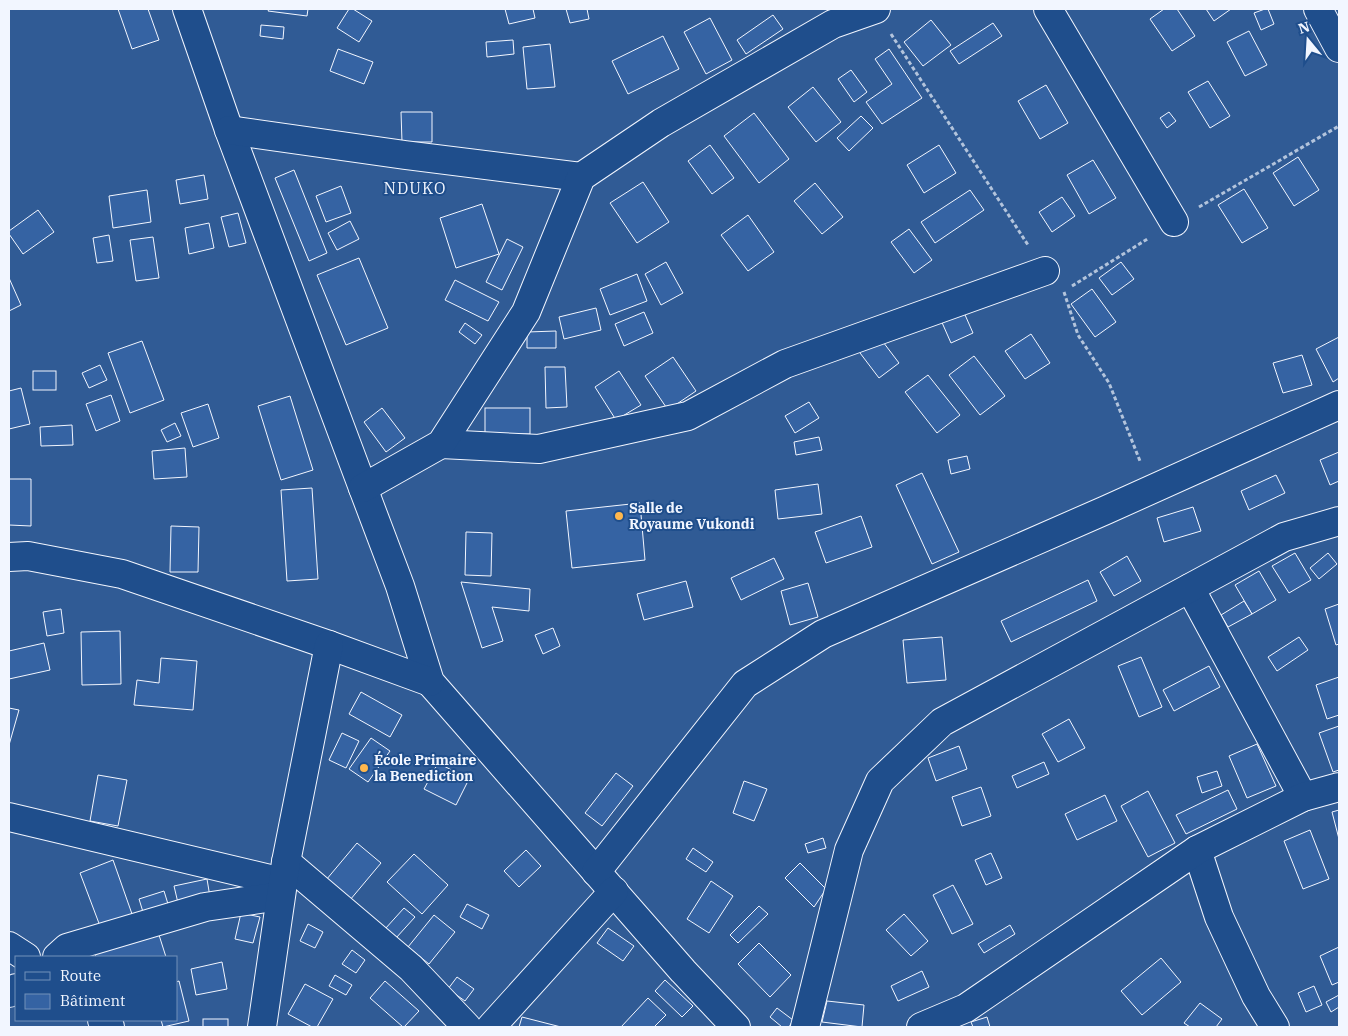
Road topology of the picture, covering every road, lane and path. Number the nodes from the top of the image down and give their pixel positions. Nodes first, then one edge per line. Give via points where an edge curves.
1 (187, 9) edge
2 (876, 9) edge
3 (1048, 9) edge
4 (1318, 9) edge
5 (1339, 48) edge
6 (1339, 126) edge
7 (229, 130) junction
8 (581, 177) junction
9 (1174, 222) junction
10 (1044, 271) joint
11 (1339, 405) edge
12 (441, 444) junction
13 (363, 488) junction
14 (1151, 490) junction
15 (1339, 521) edge
16 (9, 558) edge
17 (1190, 588) junction
18 (329, 645) junction
19 (430, 682) junction
20 (1339, 787) edge
21 (1303, 797) junction
22 (9, 817) edge
23 (1197, 850) junction
24 (283, 880) junction
25 (605, 882) junction
26 (9, 946) edge
27 (24, 956) edge
28 (58, 956) edge
29 (262, 1027) edge
30 (468, 1027) edge
31 (491, 1027) edge
32 (736, 1027) edge
33 (805, 1027) edge
34 (921, 1027) edge
35 (1275, 1027) edge

1 - 7 street
2 - 8 street via 833,24 661,123
2 - 10 path
3 - 9 street
4 - 5 street
6 - 9 path
7 - 8 street
7 - 13 street
8 - 12 street via 526,312
9 - 14 path via 1063,292 1078,334 1109,383
10 - 12 street via 784,364 688,416 539,449
11 - 14 street
12 - 13 street
13 - 19 street via 400,586
14 - 25 street via 823,634 745,684
15 - 17 street via 1284,537
16 - 18 street via 28,556 122,574
17 - 21 street
17 - 33 street via 942,722 880,781 849,850
18 - 19 street
18 - 24 street
19 - 25 street
20 - 21 street
21 - 23 street
22 - 24 street
23 - 34 street via 966,1008
23 - 35 street via 1219,917 1256,996
24 - 28 street via 67,948
24 - 29 street
24 - 30 street via 411,968
25 - 31 street
25 - 32 street
26 - 27 street

